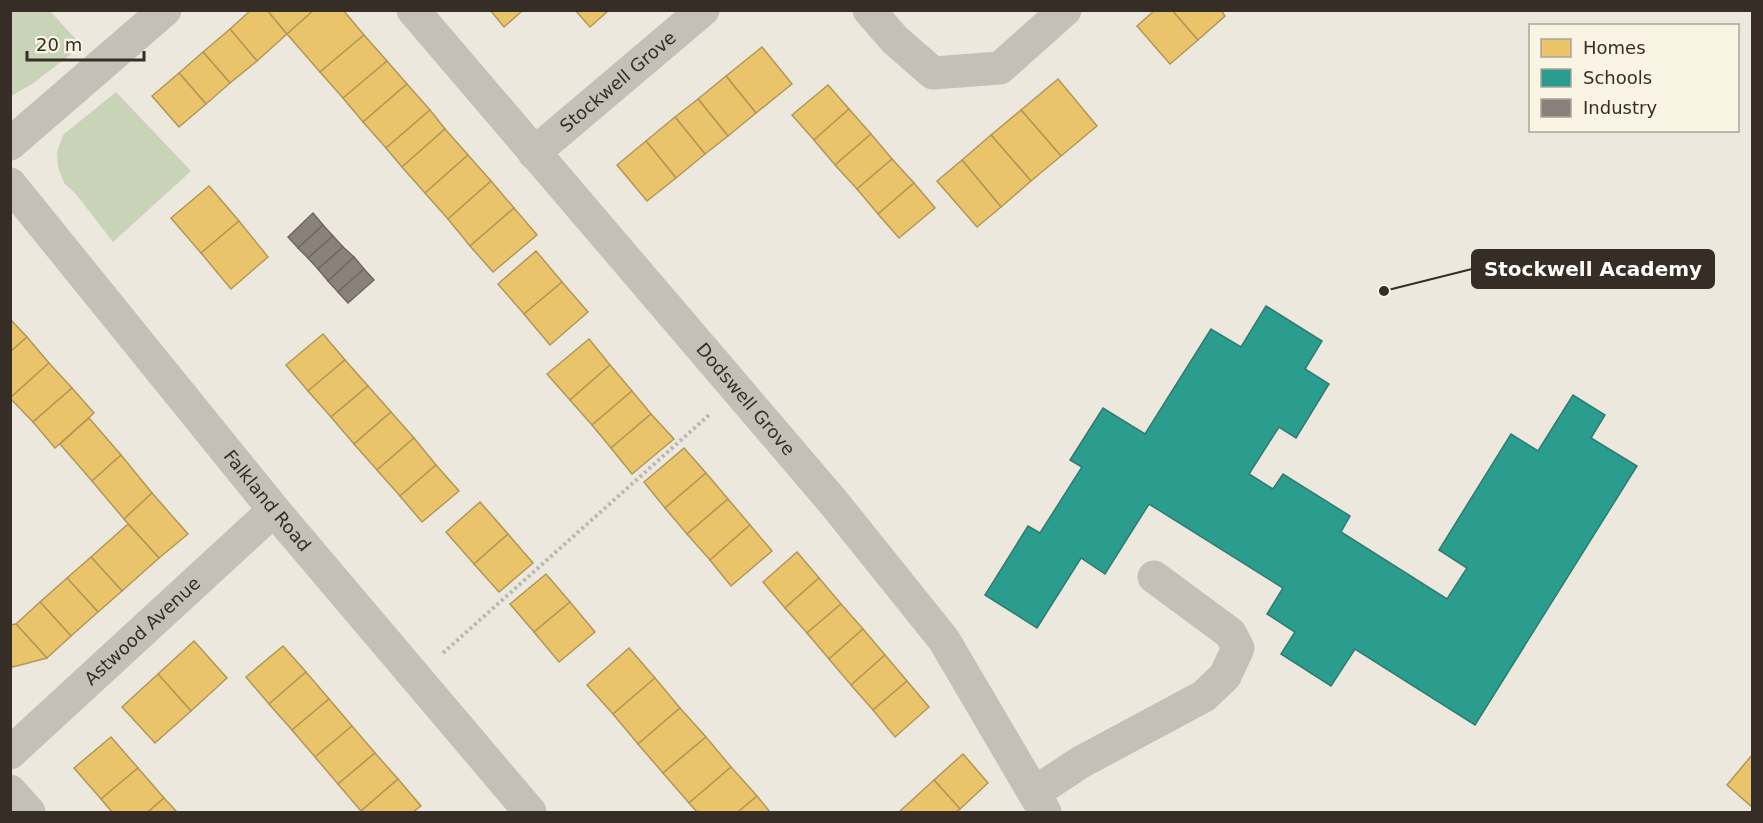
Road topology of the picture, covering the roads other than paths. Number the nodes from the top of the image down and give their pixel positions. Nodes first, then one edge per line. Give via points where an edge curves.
1 (165, 10) edge
2 (413, 10) edge
3 (703, 10) edge
4 (869, 10) edge
5 (1065, 10) edge
6 (10, 144) edge
7 (534, 153) junction
8 (10, 184) edge
9 (274, 510) junction
10 (1154, 577) dead end
11 (10, 753) edge
12 (10, 791) edge
13 (1039, 803) edge
14 (29, 813) edge
15 (530, 813) edge

1 - 6 street
2 - 7 street, Dodswell Grove
3 - 7 street, Stockwell Grove
4 - 5 street via 895,40 933,73 1000,68
7 - 13 street, Dodswell Grove via 834,503 944,640
8 - 9 street, Falkland Road
9 - 11 street, Astwood Avenue
9 - 15 street, Falkland Road
10 - 13 street via 1230,633 1238,648 1225,676 1204,696 1081,762
12 - 14 street

